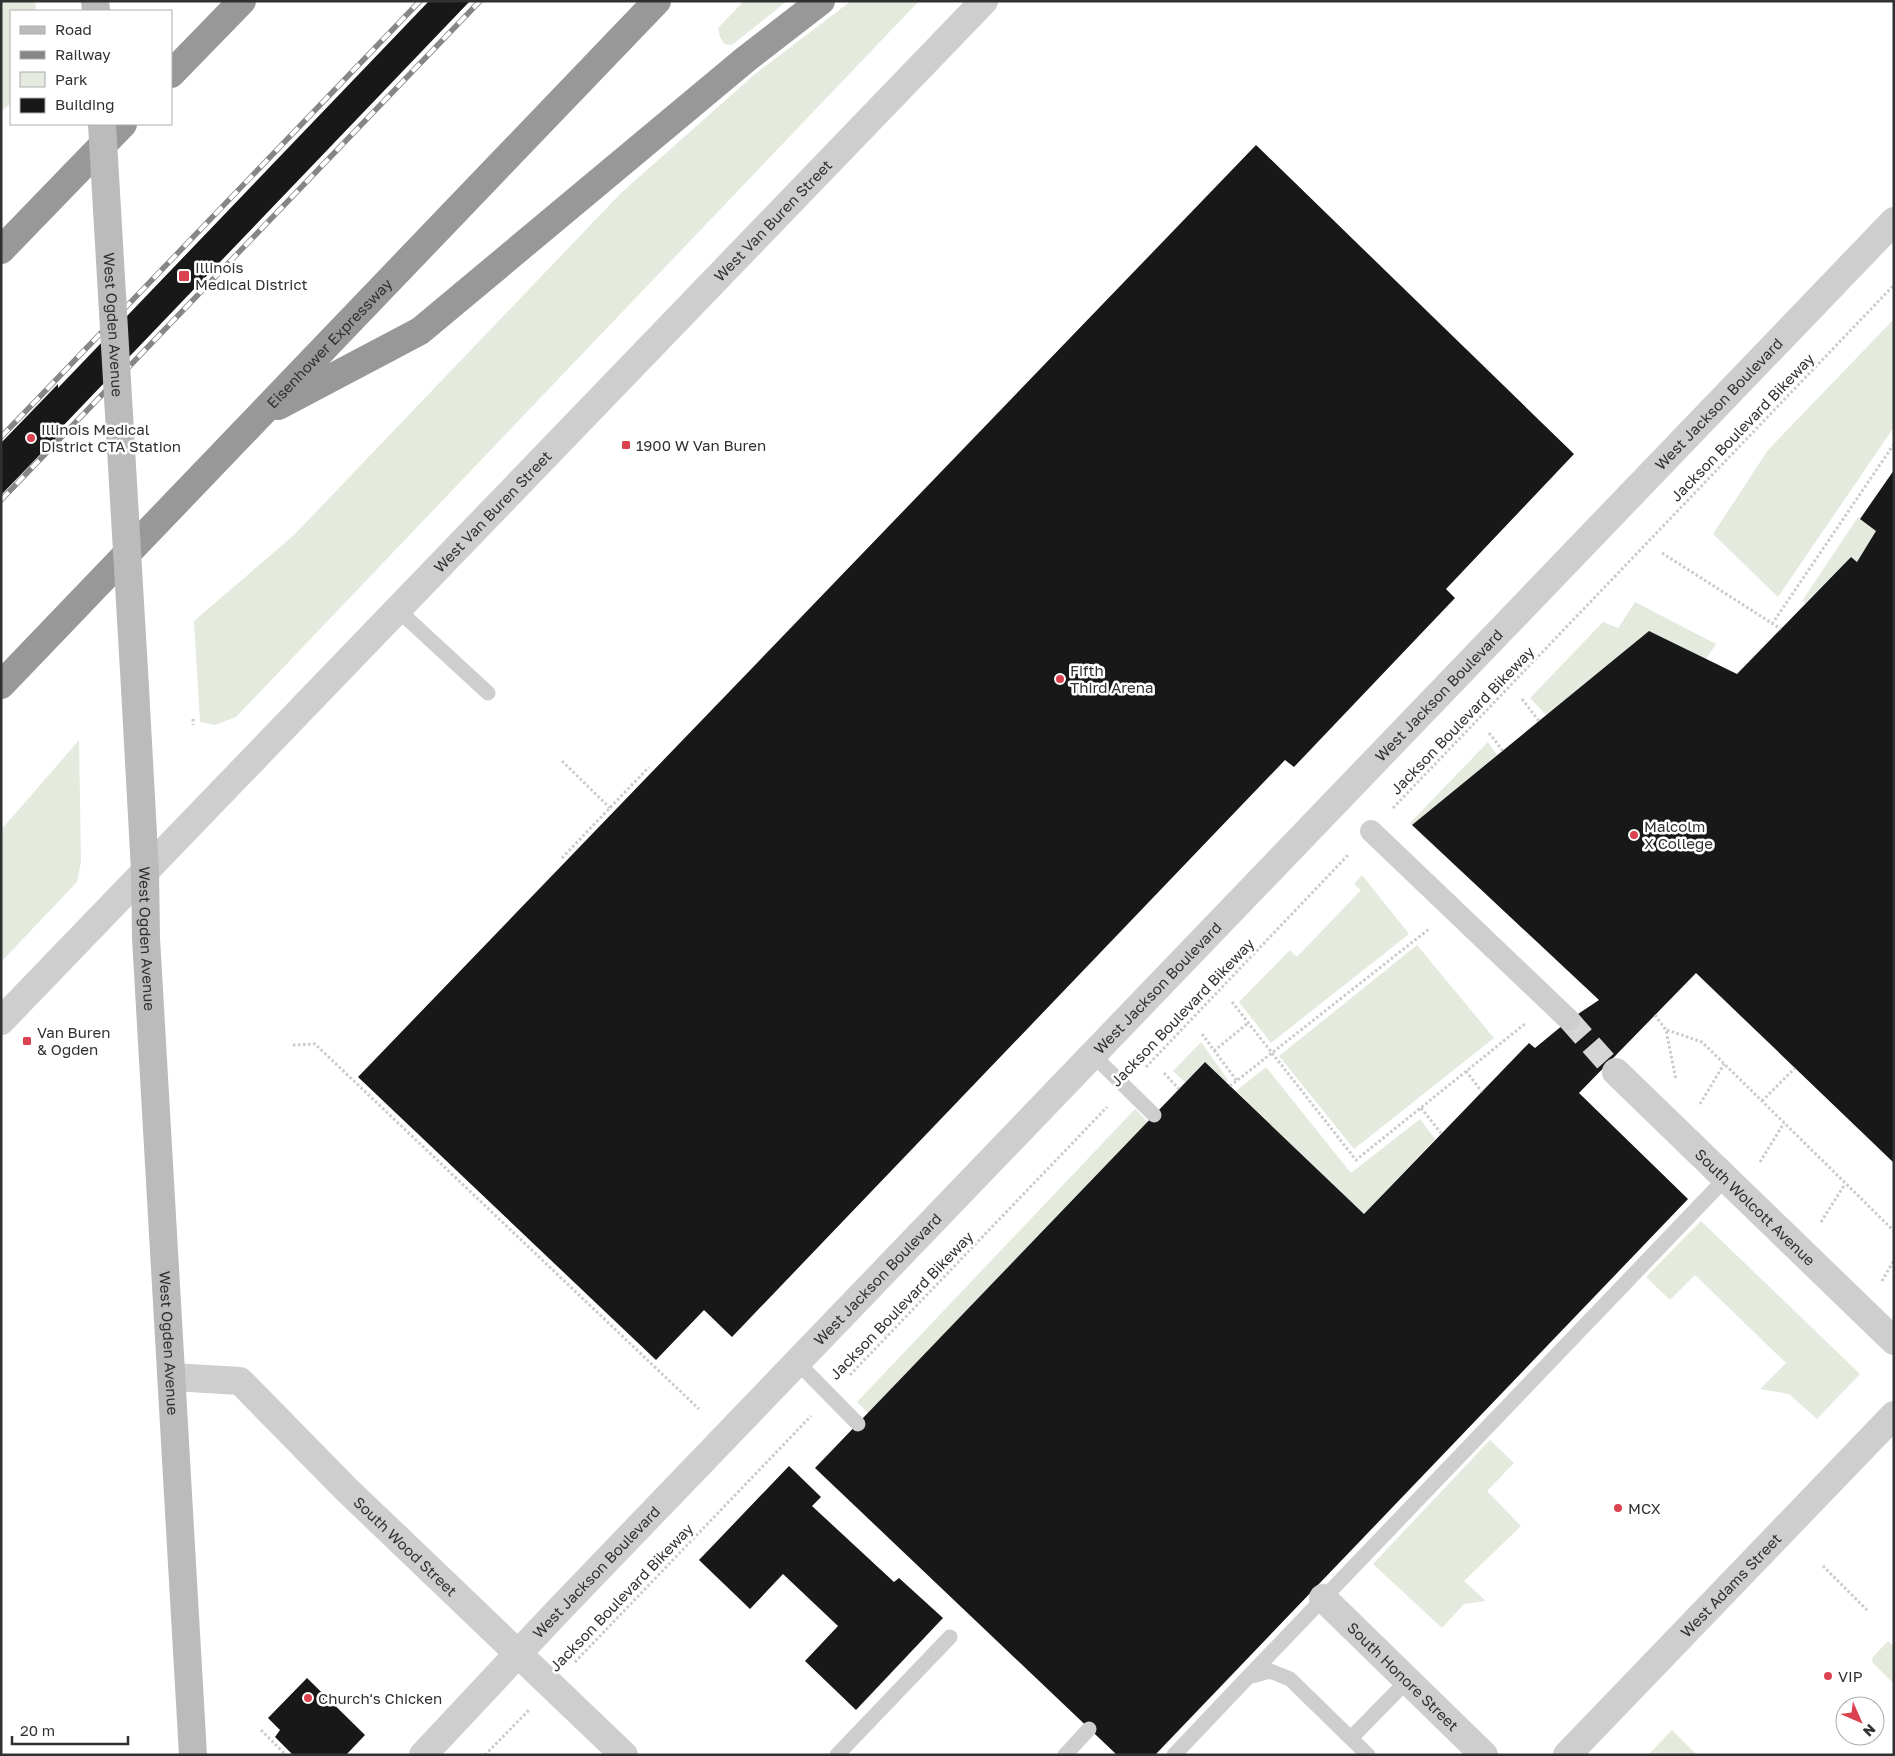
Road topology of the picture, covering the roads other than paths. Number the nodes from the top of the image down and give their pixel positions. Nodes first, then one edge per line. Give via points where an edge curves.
1 (242, 1) edge
2 (657, 1) edge
3 (822, 1) edge
4 (984, 1) edge
5 (172, 73) edge
6 (102, 125) edge
7 (122, 125) edge
8 (1894, 221) edge
9 (1, 250) edge
10 (257, 418) junction
11 (398, 610) junction
12 (1, 685) edge
13 (488, 693) dead end
14 (1371, 831) road end
15 (145, 871) junction
16 (1569, 1020) tunnel mouth
17 (1, 1021) edge
18 (1093, 1055) junction
19 (1612, 1068) tunnel mouth
20 (1154, 1115) dead end
21 (1726, 1178) junction
22 (1894, 1341) edge
23 (798, 1363) junction
24 (172, 1377) junction
25 (1894, 1415) edge
26 (858, 1424) dead end
27 (1323, 1598) junction
28 (950, 1637) dead end
29 (519, 1654) junction
30 (1248, 1677) junction
31 (1407, 1681) junction
32 (1090, 1729) dead end
33 (1351, 1738) junction
34 (192, 1755) edge
35 (423, 1755) edge
36 (624, 1755) edge
37 (837, 1755) edge
38 (1065, 1755) edge
39 (1174, 1755) edge
40 (1368, 1755) edge
41 (1484, 1755) edge
42 (1567, 1755) edge

1 - 5 highway
2 - 10 highway, Eisenhower Expressway
3 - 10 highway via 420,331
4 - 11 street, West Van Buren Street
6 - 15 main road, West Ogden Avenue, bridge
7 - 9 highway
8 - 18 street, West Jackson Boulevard
10 - 12 highway, Eisenhower Expressway
11 - 13 lane
11 - 15 street, West Van Buren Street
14 - 16 street
15 - 17 street, West Van Buren Street
15 - 24 main road, West Ogden Avenue via 146,938
18 - 20 lane
18 - 23 street, West Jackson Boulevard
19 - 21 street, South Wolcott Avenue
21 - 22 street, South Wolcott Avenue
21 - 27 lane
23 - 26 lane
23 - 29 street, West Jackson Boulevard
24 - 29 street, South Wood Street via 240,1381 346,1489
24 - 34 main road, West Ogden Avenue
25 - 42 street, West Adams Street
27 - 30 lane
27 - 31 street, South Honore Street
28 - 37 lane
29 - 35 street, West Jackson Boulevard
29 - 36 street, South Wood Street
30 - 33 lane via 1270,1671 1290,1679
30 - 39 lane
31 - 33 lane
31 - 41 street, South Honore Street
32 - 38 lane
33 - 40 lane

